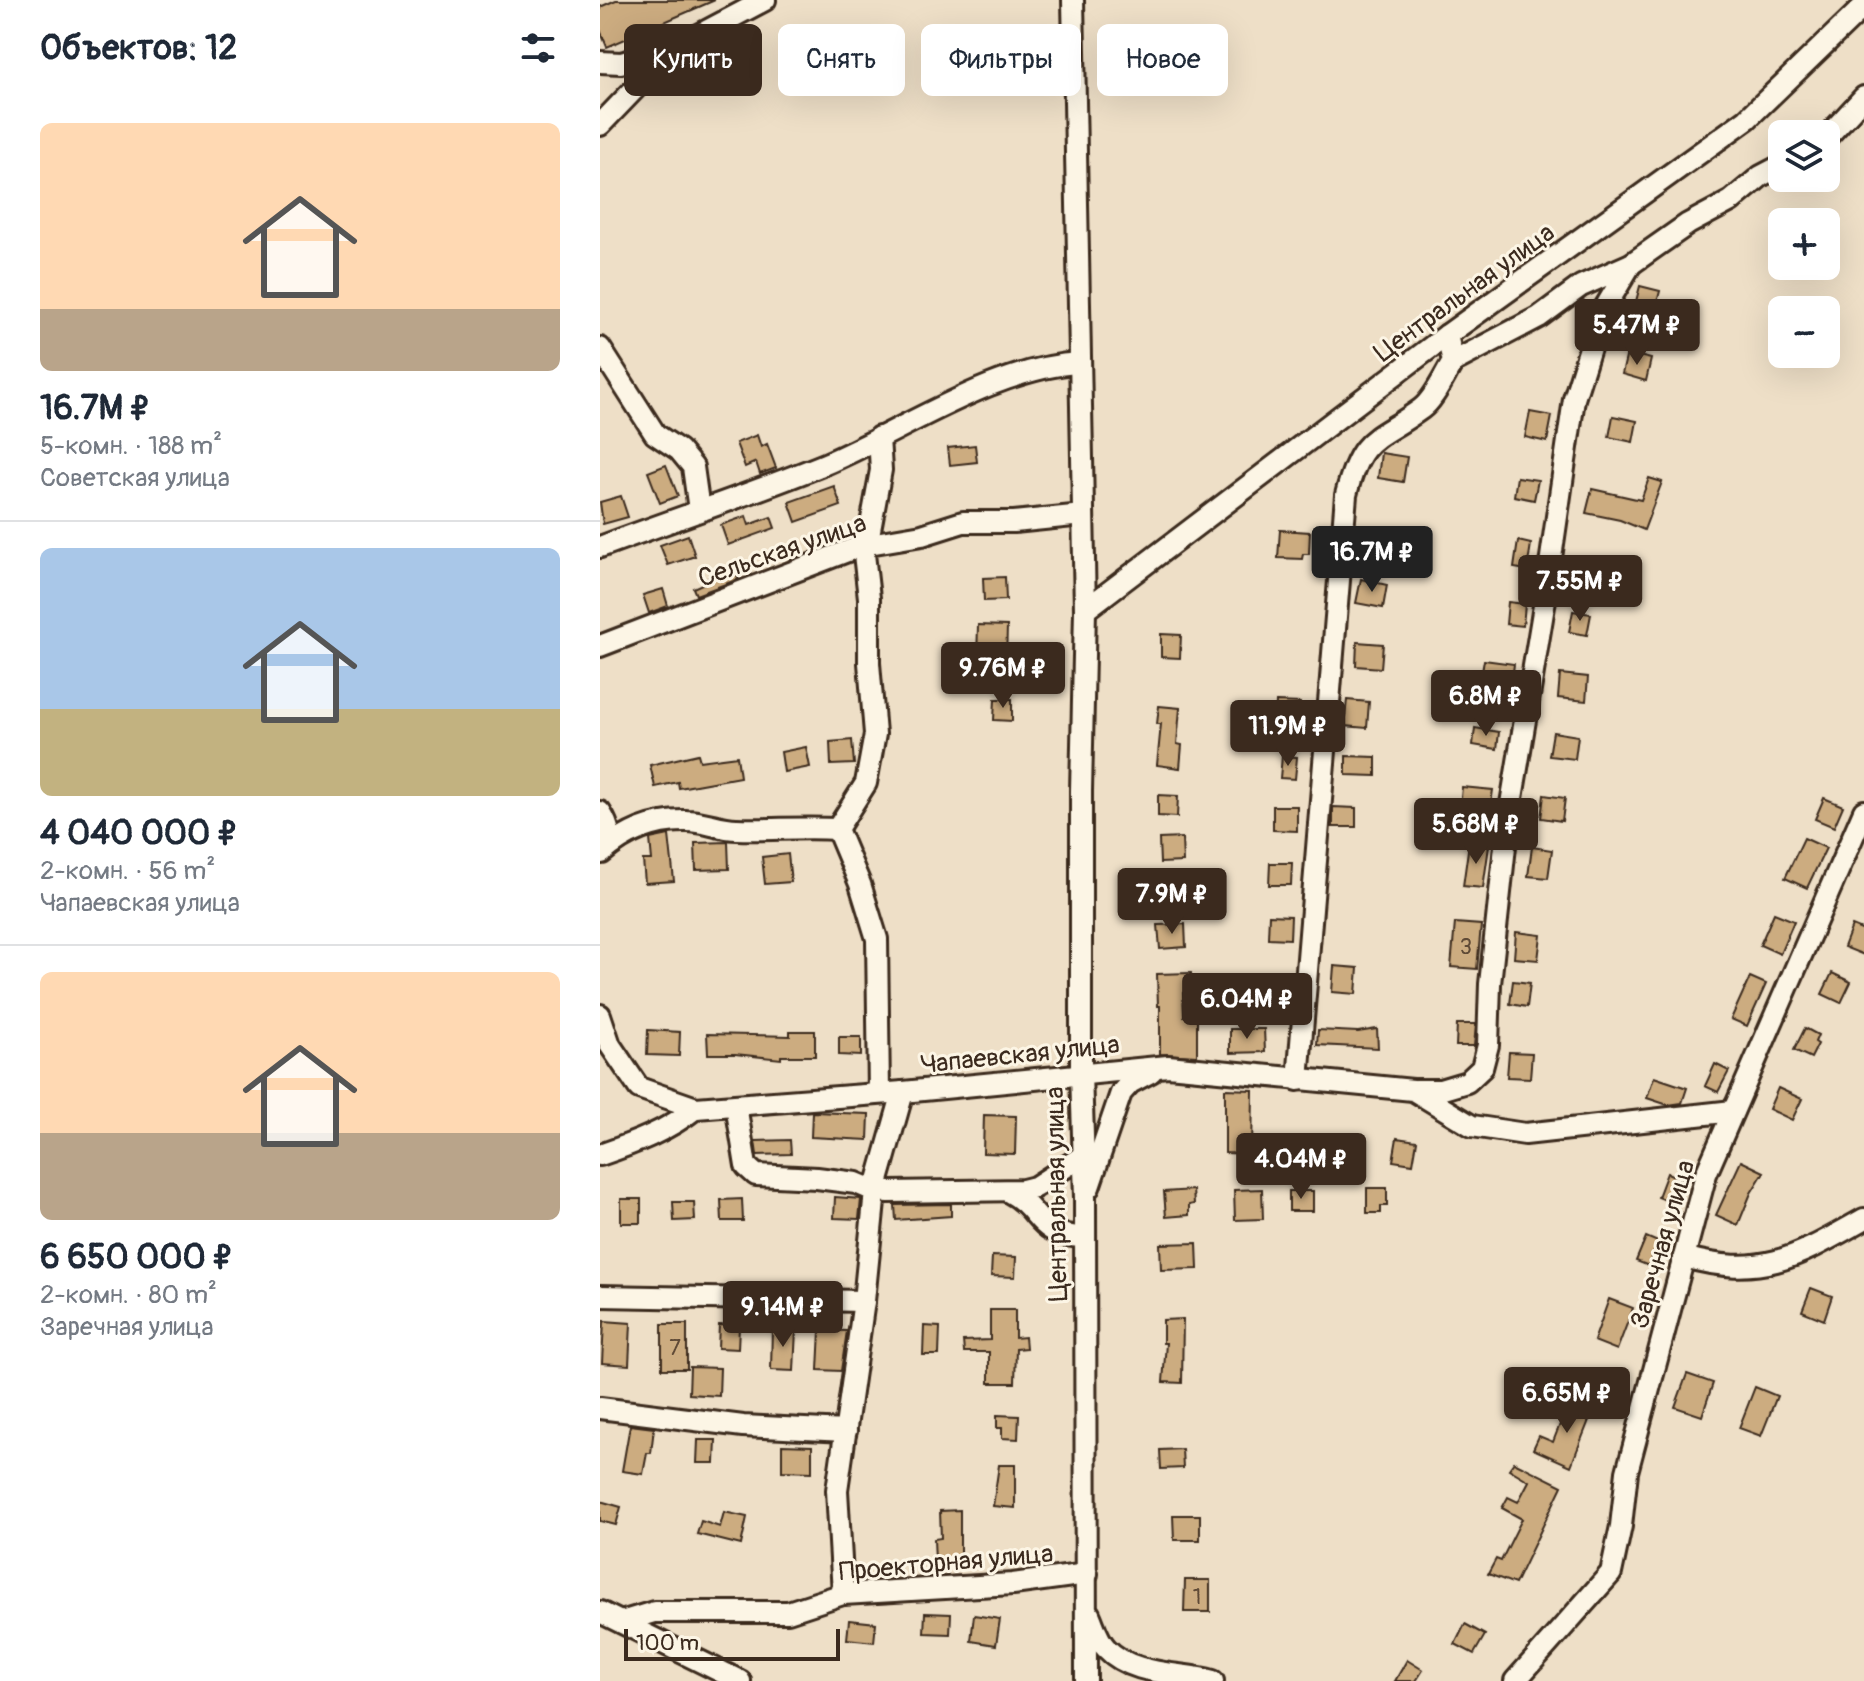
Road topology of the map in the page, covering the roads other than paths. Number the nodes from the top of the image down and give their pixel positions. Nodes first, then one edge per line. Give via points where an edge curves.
1 (765, 0) edge
2 (1073, 0) edge
3 (1864, 6) edge
4 (720, 24) edge
5 (600, 62) edge
6 (624, 62) edge
7 (628, 96) edge
8 (1864, 97) edge
9 (1840, 123) edge
10 (600, 125) edge
11 (1768, 172) edge
12 (1631, 264) junction
13 (1447, 335) junction
14 (600, 348) edge
15 (1453, 362) junction
16 (1080, 363) junction
17 (879, 437) junction
18 (699, 510) junction
19 (1083, 515) junction
20 (863, 545) junction
21 (600, 547) edge
22 (1085, 610) junction
23 (600, 646) edge
24 (1864, 811) edge
25 (600, 812) edge
26 (837, 829) junction
27 (601, 854) edge
28 (600, 1015) edge
29 (1168, 1066) junction
30 (1081, 1073) junction
31 (1298, 1080) junction
32 (1413, 1090) junction
33 (903, 1092) junction
34 (879, 1093) junction
35 (736, 1105) junction
36 (696, 1108) junction
37 (1733, 1111) junction
38 (600, 1155) edge
39 (1084, 1155) junction
40 (875, 1191) junction
41 (1009, 1192) junction
42 (1085, 1198) junction
43 (1864, 1219) edge
44 (1083, 1237) junction
45 (1684, 1257) junction
46 (600, 1296) edge
47 (864, 1301) junction
48 (600, 1408) edge
49 (846, 1431) junction
50 (1087, 1574) junction
51 (843, 1594) junction
52 (1086, 1609) junction
53 (600, 1612) edge
54 (621, 1622) junction
55 (1124, 1663) junction
56 (740, 1681) edge
57 (1087, 1681) edge
58 (1213, 1681) edge
59 (1515, 1681) edge

1 - 4 street
2 - 16 street, Центральная улица
3 - 13 street, Центральная улица via 1747,119
5 - 6 street
7 - 10 street
8 - 9 street
11 - 12 street
12 - 15 street via 1581,286 1539,317
12 - 32 street via 1600,316 1574,399 1506,841 1482,1068 1467,1082
13 - 15 street
13 - 22 street, Центральная улица
14 - 18 street via 655,434 693,467
15 - 31 street via 1424,407 1370,440 1352,468 1346,495
16 - 17 street via 1011,377
16 - 19 street, Центральная улица
17 - 18 street
17 - 20 street via 881,470
18 - 21 street
19 - 20 street, Сельская улица via 963,522
19 - 22 street, Центральная улица
20 - 23 street, Сельская улица
20 - 26 street via 875,734 866,783
22 - 30 street, Центральная улица
24 - 37 street, Заречная улица
25 - 27 street via 610,837
26 - 27 street via 734,829 688,821 647,826
26 - 34 street via 877,939
28 - 36 street via 610,1045 639,1088
29 - 30 street, Чапаевская улица
29 - 31 street, Чапаевская улица
29 - 42 street via 1145,1074 1121,1093
30 - 33 street, Чапаевская улица
30 - 39 street, Центральная улица
31 - 32 street, Чапаевская улица
32 - 37 street, Чапаевская улица via 1472,1126 1525,1134
33 - 34 street, Чапаевская улица
33 - 40 street
34 - 35 street, Чапаевская улица
35 - 36 street, Чапаевская улица
35 - 40 street via 746,1166 756,1175 856,1183
36 - 38 street, Чапаевская улица via 673,1125
37 - 45 street, Заречная улица via 1706,1174
39 - 41 street via 1035,1187
39 - 42 street, Центральная улица
40 - 41 street
40 - 47 street
41 - 44 street via 1050,1230
42 - 44 street, Центральная улица
43 - 45 street via 1776,1263 1716,1266
44 - 50 street, Центральная улица
45 - 59 street, Заречная улица via 1627,1472 1611,1573
46 - 47 street
47 - 49 street
48 - 49 street via 743,1426
49 - 51 street via 837,1490
50 - 51 street, Проекторная улица
50 - 52 street, Центральная улица
51 - 54 street, Проекторная улица via 788,1612 654,1612
52 - 55 street via 1105,1647
52 - 57 street, Центральная улица
53 - 54 street
54 - 56 street
55 - 57 street via 1109,1659
55 - 58 street

